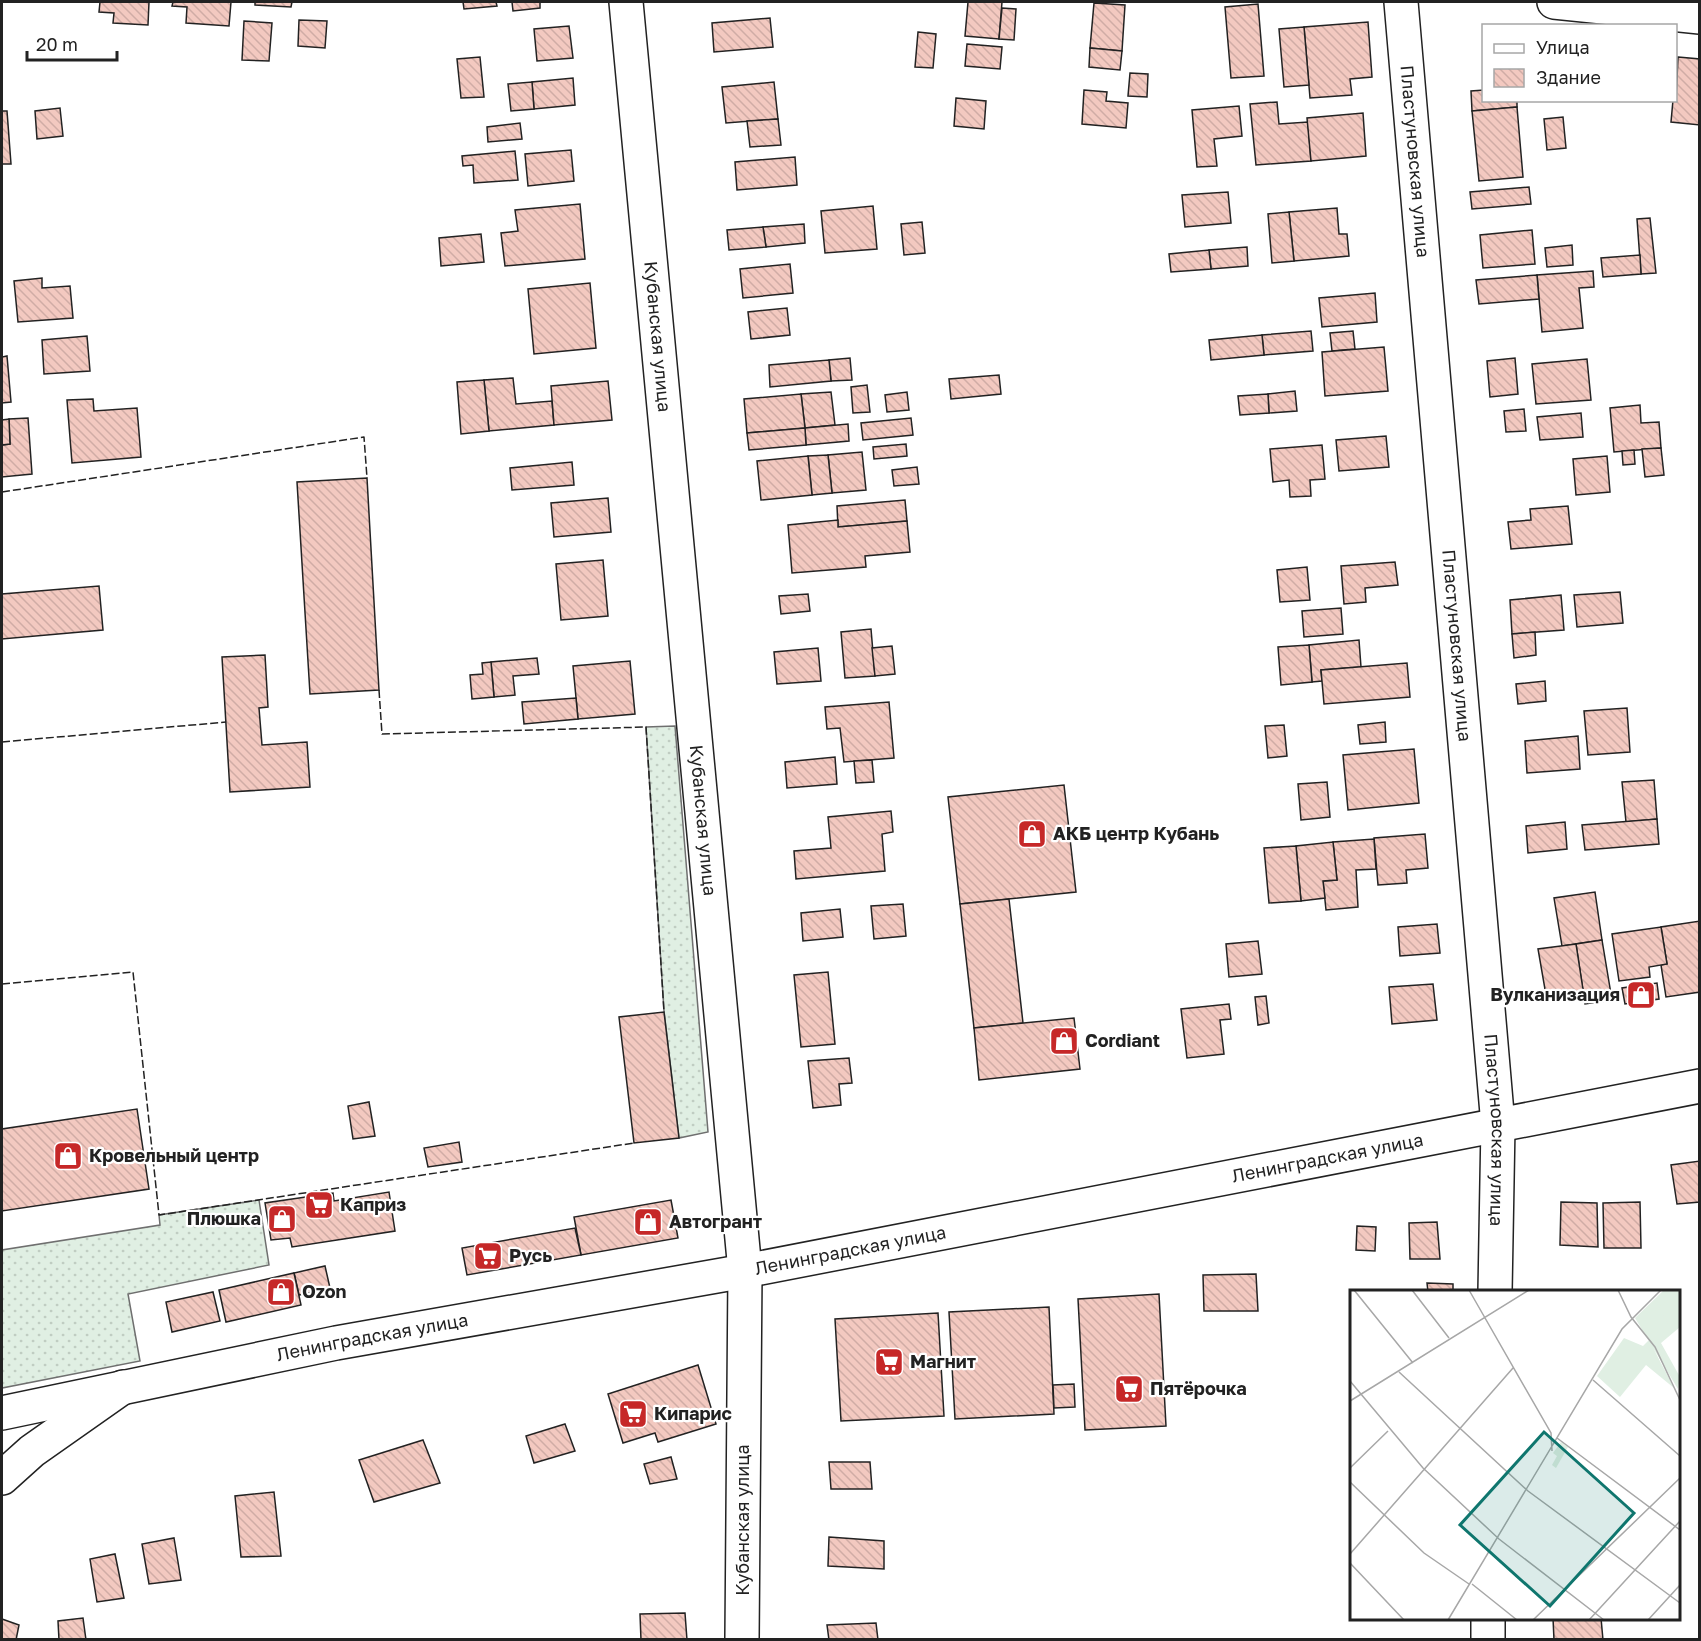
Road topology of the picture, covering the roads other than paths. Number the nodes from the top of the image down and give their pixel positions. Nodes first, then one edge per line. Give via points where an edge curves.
1 (626, 2) edge
2 (1401, 2) edge
3 (1554, 2) edge
4 (1700, 17) edge
5 (1700, 1086) edge
6 (1498, 1125) junction
7 (745, 1271) junction
8 (1495, 1290) edge
9 (123, 1387) junction
10 (2, 1413) edge
11 (2, 1478) edge
12 (1488, 1620) edge
13 (742, 1640) edge
14 (1488, 1640) edge

1 - 7 street, Кубанская улица
2 - 6 street, Пластуновская улица
3 - 4 street
5 - 6 street, Ленинградская улица
6 - 7 street, Ленинградская улица
6 - 8 street, Пластуновская улица
7 - 9 street, Ленинградская улица via 336,1343
7 - 13 street, Кубанская улица
9 - 10 street, Ленинградская улица
9 - 11 street via 32,1451
12 - 14 street

